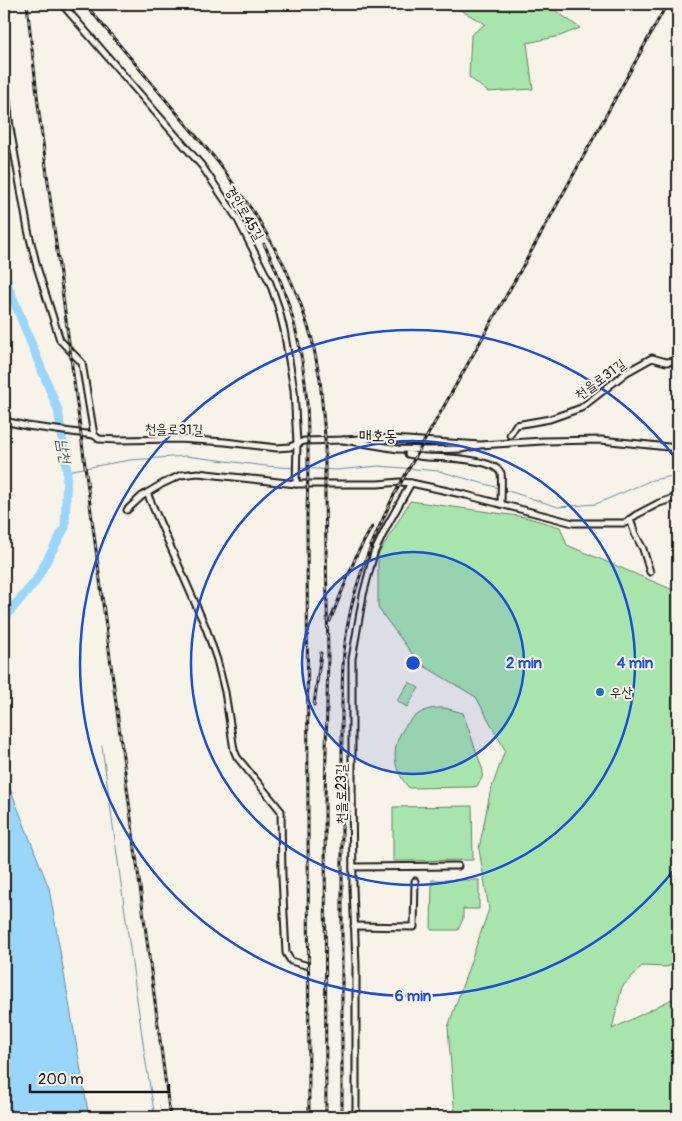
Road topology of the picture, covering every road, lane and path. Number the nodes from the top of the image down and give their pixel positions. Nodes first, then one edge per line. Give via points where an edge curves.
1 (62, 4) edge
2 (4, 72) edge
3 (678, 361) edge
4 (4, 421) edge
5 (94, 435) junction
6 (510, 436) dead end
7 (344, 440) junction
8 (297, 443) junction
9 (480, 445) junction
10 (678, 448) edge
11 (408, 454) dead end
12 (296, 481) junction
13 (411, 483) junction
14 (148, 493) junction
15 (678, 497) edge
16 (501, 501) junction
17 (127, 510) dead end
18 (630, 519) junction
19 (650, 572) dead end
20 (458, 866) dead end
21 (353, 867) junction
22 (415, 881) dead end
23 (354, 926) junction
24 (306, 965) dead end
25 (356, 1117) edge

1 - 8 street, 경안로45길 via 202,166 238,218 278,306 294,390
2 - 5 street via 10,128 37,267 60,340 82,364
3 - 6 street, 천을로31길 via 652,358 627,372 581,408 550,420 516,425
4 - 5 street, 천을로31길
5 - 8 street, 천을로31길 via 99,439 179,439 277,448
7 - 8 street, 천을로31길
7 - 9 street via 377,438
7 - 9 street via 411,450 461,449
8 - 12 street, 경안로45길
9 - 10 street via 601,440
11 - 16 street via 470,460 496,467 502,474
12 - 13 street
12 - 14 street via 198,473 181,475
13 - 16 street
13 - 21 street, 천을로23길 via 374,553 352,659
14 - 17 street
14 - 24 street via 217,660 234,750 281,811 286,953 291,960
15 - 18 street
16 - 18 street via 573,523 625,523
18 - 19 street
20 - 21 street
21 - 23 street, 천을로23길
22 - 23 street via 414,927
23 - 25 street, 천을로23길

